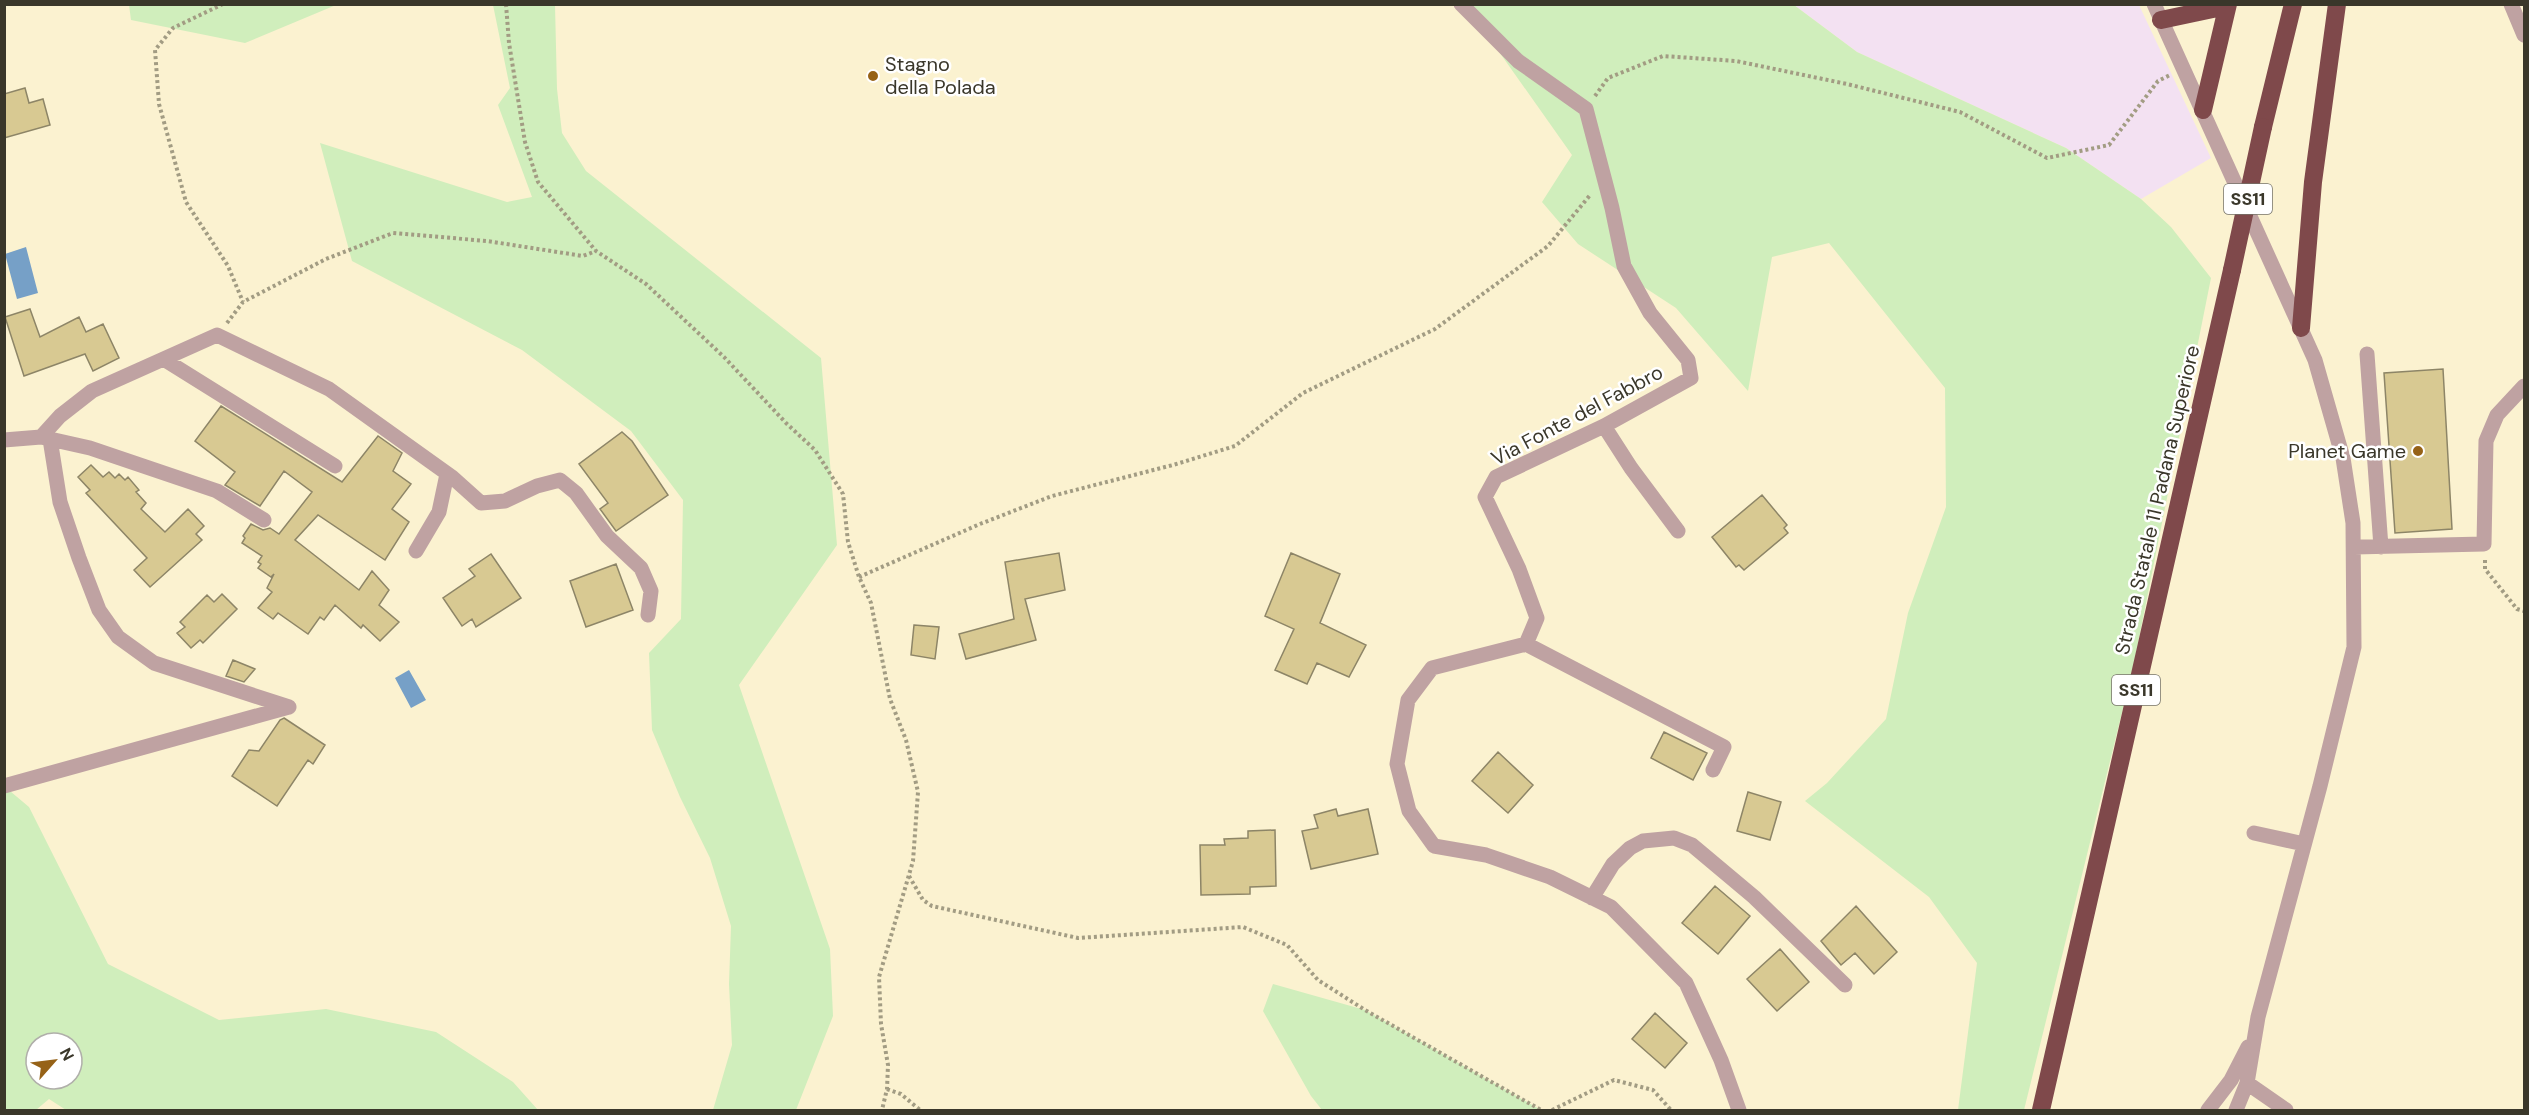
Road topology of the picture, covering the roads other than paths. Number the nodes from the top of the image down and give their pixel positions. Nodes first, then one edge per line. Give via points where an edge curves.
1 (1461, 4) edge
2 (2293, 4) edge
3 (2337, 4) edge
4 (2511, 4) edge
5 (2228, 5) edge
6 (2158, 12) edge
7 (2524, 35) edge
8 (2203, 110) junction
9 (2301, 328) junction
10 (2367, 354) dead end
11 (165, 360) junction
12 (2524, 390) edge
13 (1604, 426) junction
14 (45, 438) junction
15 (4, 440) edge
16 (335, 466) dead end
17 (447, 474) junction
18 (264, 520) dead end
19 (1678, 531) dead end
20 (2381, 546) junction
21 (2354, 547) junction
22 (417, 551) dead end
23 (648, 615) dead end
24 (1526, 644) junction
25 (1713, 770) dead end
26 (4, 786) edge
27 (2254, 833) dead end
28 (2304, 844) junction
29 (1592, 898) junction
30 (1845, 985) dead end
31 (2255, 1034) junction
32 (2247, 1083) junction
33 (1739, 1110) edge
34 (2041, 1110) edge
35 (2208, 1110) edge
36 (2236, 1110) edge
37 (2286, 1110) edge

1 - 13 street, Via Fonte del Fabbro via 1518,61 1586,109 1623,266 1650,313 1688,360 1691,378
2 - 34 highway, Strada Statale 11 Padana Superiore / SS11, bridge
3 - 9 highway via 2313,182
4 - 7 street
5 - 6 highway
5 - 8 highway
6 - 8 street
8 - 9 street
9 - 21 street via 2315,360 2343,458
10 - 20 street
11 - 14 street via 92,391 60,416
11 - 16 street
11 - 17 street via 217,335 329,389
12 - 20 street via 2497,415 2486,441 2484,544
13 - 19 street
13 - 24 street, Via Fonte del Fabbro via 1496,477 1485,497 1520,569 1537,618
14 - 15 street
14 - 18 street via 90,448 217,491
14 - 26 street via 60,502 79,558 99,610 118,637 154,663 289,707
17 - 22 street via 439,512
17 - 23 street via 481,503 505,501 560,480 576,493 607,536 641,568 651,591
20 - 21 street
21 - 28 street via 2354,646
24 - 25 street via 1724,747
24 - 29 street via 1432,668 1408,700 1396,764 1409,811 1434,846 1486,855 1550,877
27 - 28 street
28 - 31 street
29 - 30 street via 1613,864 1630,848 1643,841 1674,838 1692,845 1754,897
29 - 33 street via 1611,907 1686,983
31 - 32 street
31 - 35 street via 2231,1080
32 - 36 street
32 - 37 street

